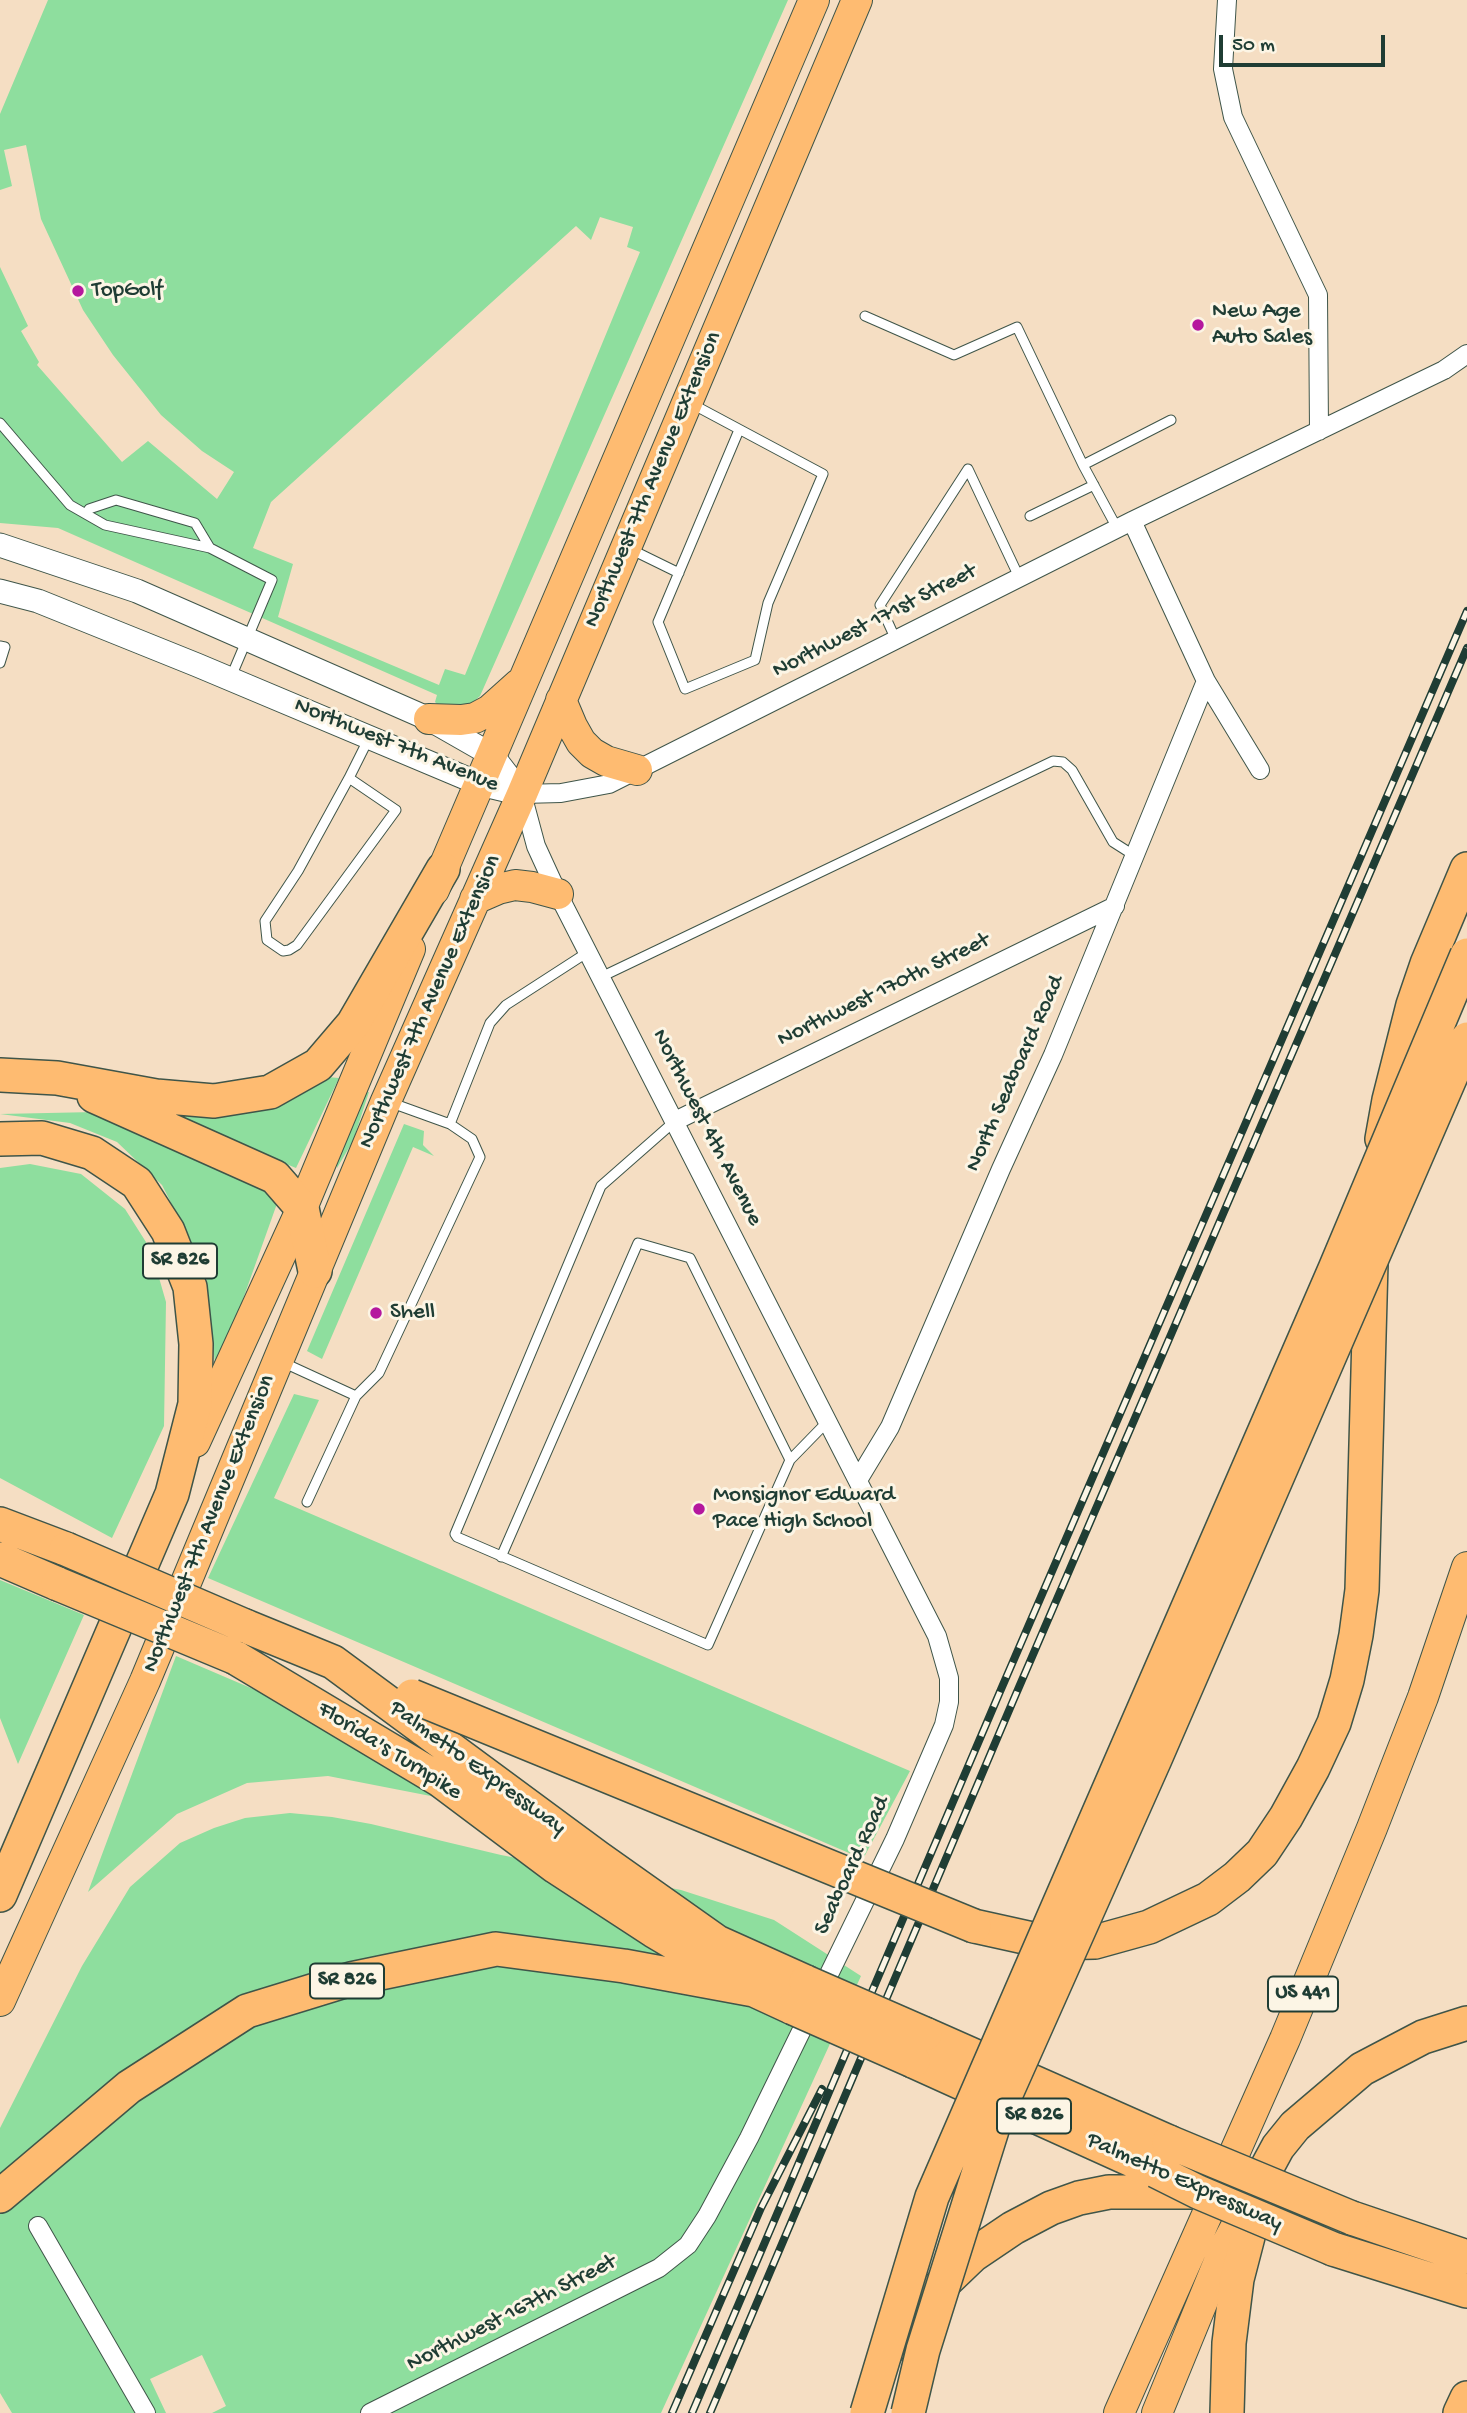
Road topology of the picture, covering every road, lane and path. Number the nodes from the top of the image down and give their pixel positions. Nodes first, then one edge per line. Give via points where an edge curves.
1 (814, 0) edge
2 (857, 0) edge
3 (1227, 0) edge
4 (865, 316) dead end
5 (1467, 354) edge
6 (687, 401) junction
7 (1171, 420) dead end
8 (0, 423) edge
9 (739, 430) junction
10 (1319, 431) junction
11 (1083, 465) junction
12 (1094, 485) junction
13 (86, 514) junction
14 (1030, 516) dead end
15 (1124, 524) junction
16 (0, 545) edge
17 (626, 547) junction
18 (210, 548) junction
19 (679, 573) junction
20 (1019, 577) junction
21 (0, 591) edge
22 (247, 639) junction
23 (896, 640) junction
24 (0, 646) edge
25 (0, 663) edge
26 (231, 679) junction
27 (524, 680) junction
28 (1206, 681) junction
29 (561, 700) junction
30 (429, 719) junction
31 (370, 736) junction
32 (492, 755) junction
33 (637, 770) junction
34 (1260, 770) dead end
35 (349, 778) junction
36 (480, 783) junction
37 (522, 794) junction
38 (1135, 856) junction
39 (443, 869) junction
40 (1467, 869) edge
41 (558, 894) junction
42 (475, 899) junction
43 (1115, 906) junction
44 (588, 952) junction
45 (1467, 956) edge
46 (601, 977) junction
47 (1467, 1039) edge
48 (0, 1074) edge
49 (57, 1078) junction
50 (386, 1101) junction
51 (675, 1121) junction
52 (450, 1124) junction
53 (0, 1139) edge
54 (302, 1208) junction
55 (315, 1271) junction
56 (278, 1360) junction
57 (356, 1396) junction
58 (828, 1420) junction
59 (790, 1460) junction
60 (858, 1480) junction
61 (172, 1494) junction
62 (307, 1502) dead end
63 (2, 1524) edge
64 (501, 1556) junction
65 (0, 1559) edge
66 (1467, 1567) edge
67 (332, 1662) junction
68 (0, 1895) edge
69 (754, 1990) junction
70 (800, 1995) junction
71 (0, 2001) edge
72 (1467, 2023) edge
73 (1157, 2169) junction
74 (1265, 2171) junction
75 (0, 2196) edge
76 (38, 2226) dead end
77 (675, 2257) joint
78 (1467, 2257) edge
79 (1460, 2289) edge
80 (1467, 2398) edge
81 (146, 2413) edge
82 (370, 2413) edge
83 (852, 2413) edge
84 (867, 2413) edge
85 (908, 2413) edge
86 (1119, 2413) edge
87 (1157, 2413) edge
88 (1227, 2413) edge
89 (1460, 2413) edge

1 - 27 main road, Northwest 7th Avenue Extension
2 - 6 main road, Northwest 7th Avenue Extension
3 - 10 street via 1223,69 1233,117 1318,295
4 - 11 lane via 954,355 1017,327
5 - 10 street, Northwest 171st Street via 1444,370
6 - 9 lane
6 - 17 main road, Northwest 7th Avenue Extension
7 - 11 lane
8 - 13 lane via 70,505
9 - 19 lane
9 - 19 lane via 823,474 768,603 755,660 685,689 658,622
10 - 15 street, Northwest 171st Street
11 - 12 lane
12 - 14 lane
12 - 15 lane
13 - 18 lane via 105,525
13 - 18 lane via 116,500 195,523
15 - 20 street, Northwest 171st Street
15 - 28 street
16 - 22 street, Northwest 7th Avenue via 137,592
17 - 19 lane
17 - 29 main road, Northwest 7th Avenue Extension
18 - 22 lane via 272,580
20 - 23 street, Northwest 171st Street
20 - 23 lane via 968,469 880,605
21 - 26 street, Northwest 7th Avenue via 38,601
22 - 26 lane
22 - 30 street, Northwest 7th Avenue
23 - 33 street, Northwest 171st Street
24 - 25 lane via 5,647
26 - 31 street, Northwest 7th Avenue
27 - 30 main road via 475,718
27 - 32 main road, Northwest 7th Avenue Extension
28 - 34 street
28 - 38 street, North Seaboard Road
29 - 33 main road via 581,742 592,753
29 - 37 main road, Northwest 7th Avenue Extension
30 - 32 street, Northwest 7th Avenue
31 - 35 lane
31 - 36 street, Northwest 7th Avenue
32 - 36 main road, Northwest 7th Avenue Extension
32 - 37 street, Northwest 7th Avenue
33 - 37 street, Northwest 171st Street via 609,784
35 - 35 lane via 396,810 297,945 283,951 267,940 265,921 298,872
36 - 37 street, Northwest 7th Avenue
36 - 39 main road, Northwest 7th Avenue Extension
37 - 41 street, Northwest 4th Avenue via 536,846
37 - 42 main road, Northwest 7th Avenue Extension
38 - 43 street, North Seaboard Road
38 - 46 lane via 1113,842 1072,770 1053,761
39 - 49 highway via 353,1024 318,1065 270,1092 214,1101
39 - 54 main road, Northwest 7th Avenue Extension
40 - 67 highway, bridge via 1413,1005 1380,1151 1368,1321 1362,1590 1347,1679 1334,1723 1313,1768 1262,1853 1208,1899 1125,1936 1096,1942 1051,1943 974,1926
41 - 42 main road via 515,885
41 - 44 street, Northwest 4th Avenue
42 - 50 main road, Northwest 7th Avenue Extension
43 - 51 street, Northwest 170th Street
43 - 60 street, North Seaboard Road via 890,1427
44 - 46 street, Northwest 4th Avenue
44 - 52 lane via 506,1005 489,1023
45 - 84 highway, bridge via 932,2197
46 - 51 street, Northwest 4th Avenue
47 - 85 highway, bridge via 997,2114 923,2350
48 - 49 highway
49 - 54 highway via 275,1177
50 - 52 lane
50 - 55 main road, Northwest 7th Avenue Extension
51 - 58 street, Northwest 4th Avenue
51 - 64 lane via 601,1186 455,1531 457,1537
52 - 57 lane via 472,1139 480,1157 379,1373
53 - 61 highway, SR 826 via 42,1138 92,1153 137,1183 168,1231 190,1287 197,1344 195,1404
54 - 55 highway
54 - 61 main road, Northwest 7th Avenue Extension
55 - 56 main road, Northwest 7th Avenue Extension
56 - 57 lane
56 - 71 main road, Northwest 7th Avenue Extension via 145,1681
57 - 62 lane
58 - 59 lane
58 - 60 street, Northwest 4th Avenue
59 - 64 lane via 708,1645
59 - 64 lane via 690,1258 638,1243
60 - 77 street, Seaboard Road via 937,1636 949,1678 944,1725 895,1839 749,2138 707,2216
61 - 68 highway, SR 826
63 - 67 highway, Palmetto Expressway / SR 826, bridge
65 - 69 highway, Florida's Turnpike, bridge via 236,1658 440,1780 556,1867
66 - 86 main road, US 441 via 1372,1828 1285,2039
67 - 70 highway, Palmetto Expressway / SR 826 via 597,1857
69 - 70 highway, SR 826
69 - 75 highway, SR 826 via 496,1949 351,1979 247,2011 129,2087
70 - 73 highway, Palmetto Expressway / SR 826, bridge via 919,2048
72 - 74 highway via 1423,2037 1362,2068 1295,2126
73 - 78 highway, Palmetto Expressway / SR 826, bridge via 1352,2218
73 - 79 highway, Palmetto Expressway / SR 826, bridge via 1198,2192 1333,2249
73 - 83 highway via 1109,2192 1051,2207 972,2255 904,2321
74 - 87 main road via 1225,2247
74 - 88 highway via 1237,2279
76 - 81 street
77 - 82 street, Northwest 167th Street
80 - 89 highway

